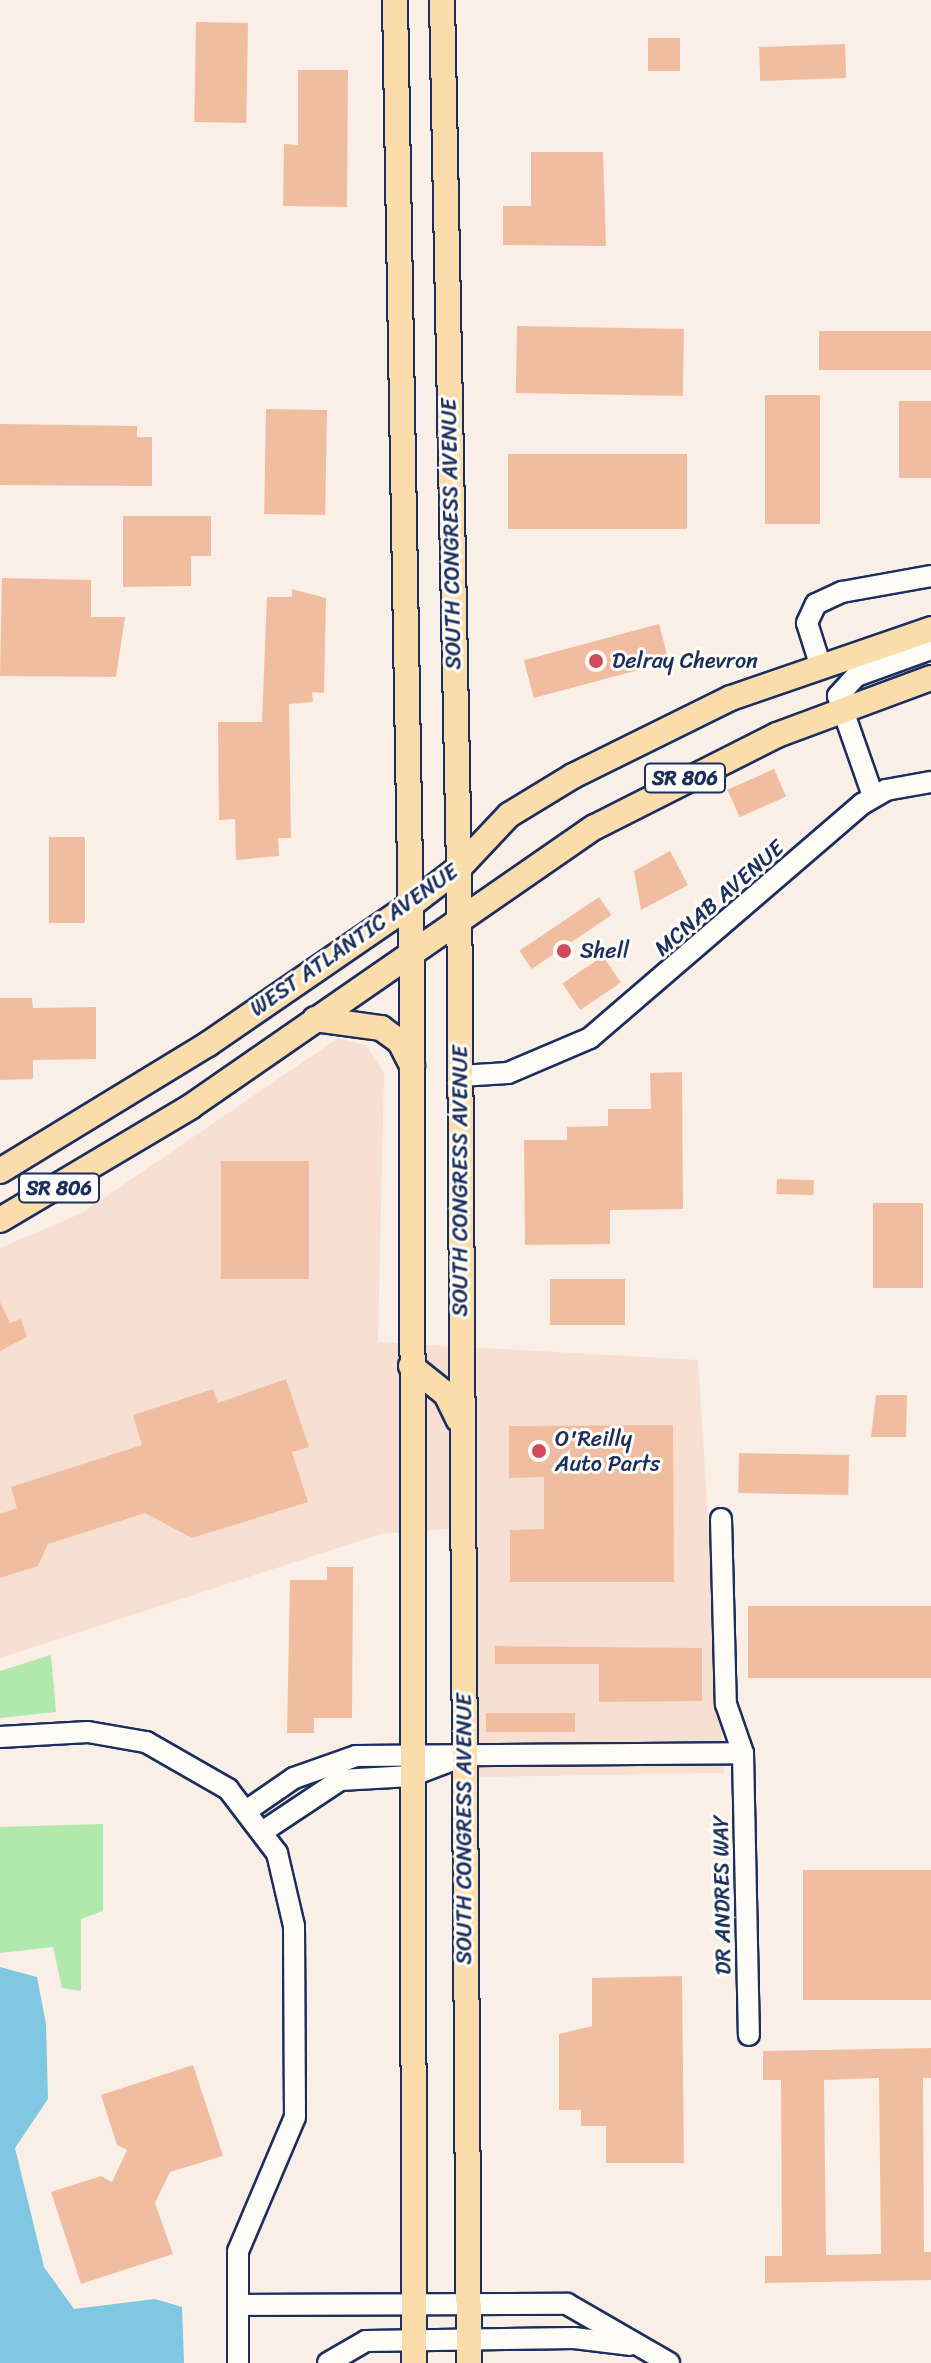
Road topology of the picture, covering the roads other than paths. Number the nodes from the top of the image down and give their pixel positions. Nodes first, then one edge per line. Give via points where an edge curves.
1 (395, 0) edge
2 (442, 0) edge
3 (931, 576) edge
4 (931, 629) edge
5 (931, 649) edge
6 (820, 664) junction
7 (931, 678) edge
8 (839, 709) junction
9 (931, 782) edge
10 (873, 796) junction
11 (459, 868) junction
12 (412, 904) junction
13 (460, 917) junction
14 (412, 954) junction
15 (315, 1019) junction
16 (413, 1068) junction
17 (460, 1076) junction
18 (0, 1171) edge
19 (0, 1220) edge
20 (411, 1366) junction
21 (459, 1421) junction
22 (721, 1519) dead end
23 (0, 1737) edge
24 (743, 1753) junction
25 (464, 1756) junction
26 (410, 1765) junction
27 (249, 1809) junction
28 (265, 1830) junction
29 (749, 2035) dead end
30 (468, 2299) junction
31 (412, 2304) junction
32 (238, 2305) junction
33 (638, 2346) junction
34 (469, 2351) edge
35 (414, 2352) edge
36 (238, 2363) edge
37 (328, 2363) edge
38 (669, 2363) edge

1 - 12 main road, SOUTH CONGRESS AVENUE
2 - 11 main road, SOUTH CONGRESS AVENUE
3 - 6 street via 842,592 816,604 807,623
4 - 6 main road, WEST ATLANTIC AVENUE / SR 806
5 - 8 street via 856,676 838,696
6 - 11 main road, WEST ATLANTIC AVENUE / SR 806 via 573,776 509,815
7 - 8 main road, WEST ATLANTIC AVENUE / SR 806
8 - 10 street
8 - 13 main road, WEST ATLANTIC AVENUE / SR 806 via 652,796
9 - 10 street
10 - 17 street, MCNAB AVENUE via 590,1038 508,1073
11 - 12 main road, WEST ATLANTIC AVENUE / SR 806
11 - 13 main road, SOUTH CONGRESS AVENUE
12 - 14 main road, SOUTH CONGRESS AVENUE
12 - 18 main road, WEST ATLANTIC AVENUE / SR 806 via 208,1044
13 - 14 main road, WEST ATLANTIC AVENUE / SR 806
13 - 17 main road, SOUTH CONGRESS AVENUE
14 - 15 main road, WEST ATLANTIC AVENUE / SR 806
14 - 16 main road, SOUTH CONGRESS AVENUE
15 - 16 main road via 381,1028 400,1042
15 - 19 main road, WEST ATLANTIC AVENUE / SR 806 via 141,1138
16 - 20 main road, SOUTH CONGRESS AVENUE
17 - 21 main road, SOUTH CONGRESS AVENUE
20 - 21 main road via 446,1394
20 - 26 main road, SOUTH CONGRESS AVENUE
21 - 25 main road, SOUTH CONGRESS AVENUE
22 - 24 street, DR ANDRES WAY via 726,1704
23 - 27 street via 88,1732 146,1742 195,1764
24 - 25 street
24 - 29 street, DR ANDRES WAY
25 - 26 street
25 - 30 main road, SOUTH CONGRESS AVENUE
26 - 27 street via 331,1761
26 - 28 street via 340,1780
26 - 31 main road, SOUTH CONGRESS AVENUE
27 - 28 street
28 - 32 street via 288,1884 294,1926 297,2098 292,2132 238,2251
30 - 31 street
30 - 33 street via 567,2304
30 - 34 main road, SOUTH CONGRESS AVENUE
31 - 32 street
31 - 35 main road, SOUTH CONGRESS AVENUE
32 - 36 street
33 - 34 street
33 - 38 street
34 - 35 street
35 - 37 street via 366,2341

